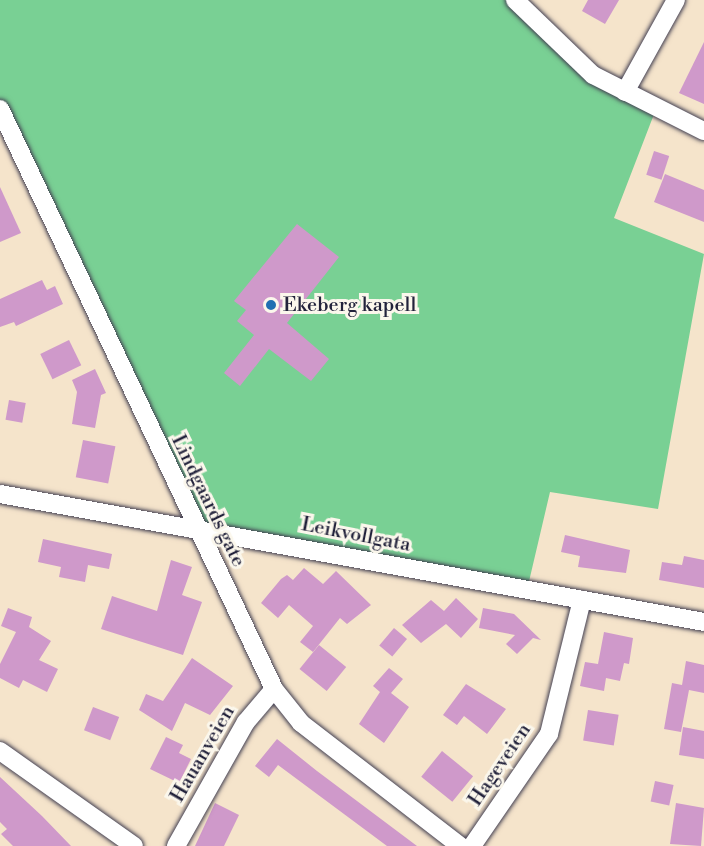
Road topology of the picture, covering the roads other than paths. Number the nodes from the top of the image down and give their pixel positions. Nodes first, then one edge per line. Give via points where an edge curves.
1 (515, 0) edge
2 (676, 0) edge
3 (626, 92) junction
4 (0, 109) edge
5 (704, 131) edge
6 (0, 494) edge
7 (195, 528) junction
8 (582, 600) junction
9 (704, 622) edge
10 (274, 689) junction
11 (0, 751) edge
12 (134, 846) edge
13 (176, 846) edge
14 (460, 846) edge
15 (472, 846) edge

1 - 3 street via 584,68
2 - 3 street
3 - 5 street
4 - 7 street, Lindgaards gate
6 - 7 street, Leikvollgata
7 - 8 street, Leikvollgata
7 - 10 street, Lindgaards gate
8 - 9 street, Leikvollgata
8 - 15 street, Hageveien via 549,734
10 - 13 street, Hauanveien via 246,722
10 - 14 street, Lindgaards gate via 301,723
11 - 12 street

